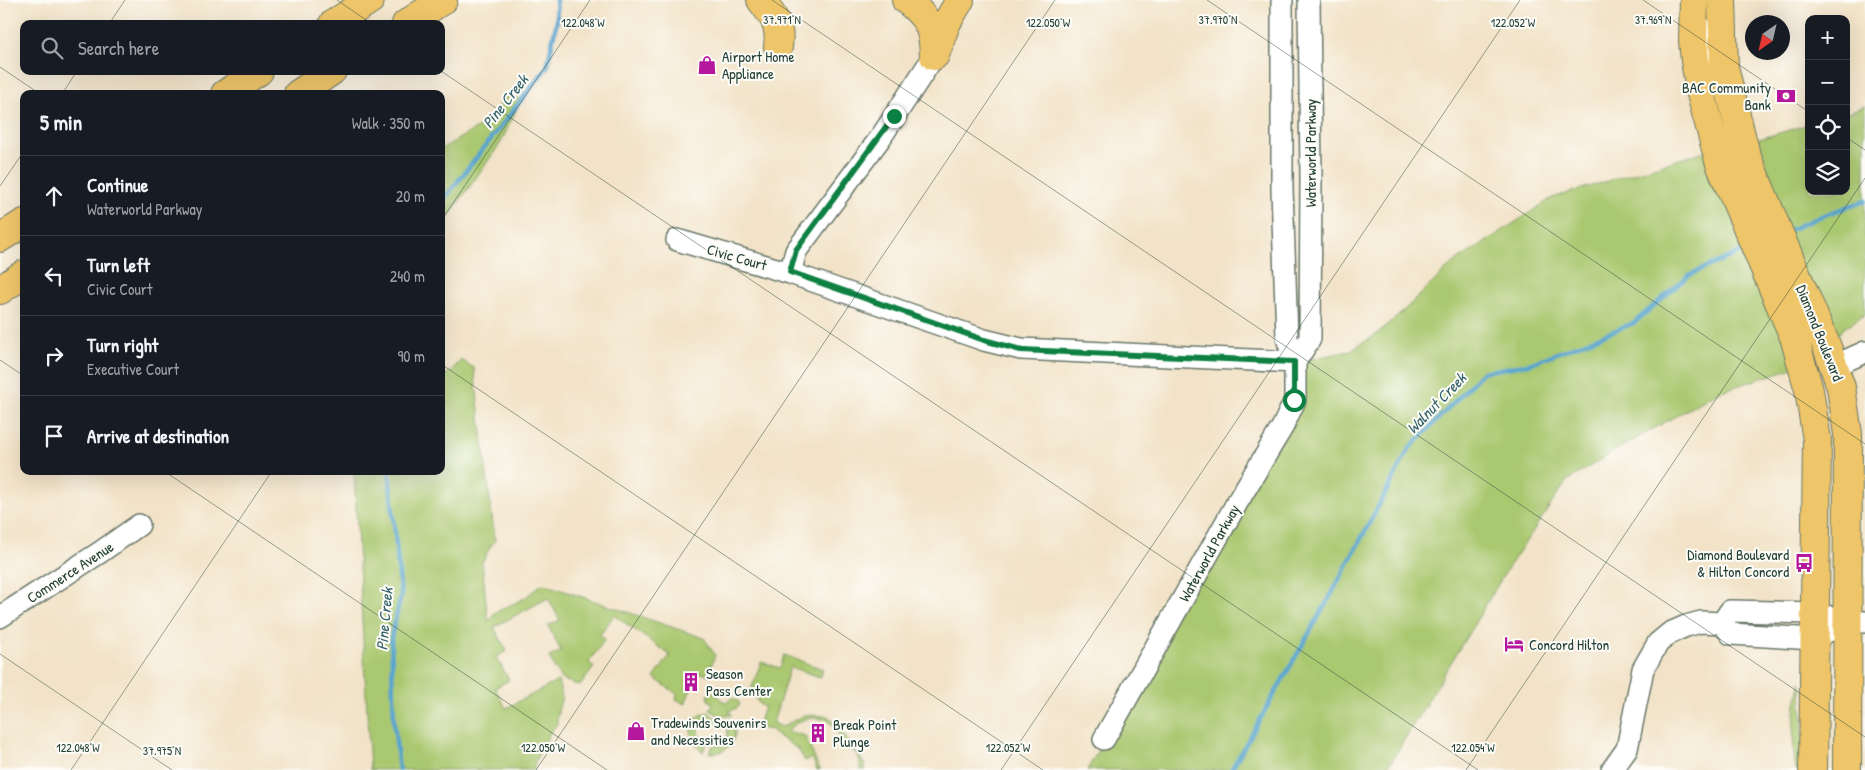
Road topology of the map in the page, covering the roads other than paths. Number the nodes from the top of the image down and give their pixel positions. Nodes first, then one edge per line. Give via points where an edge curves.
1 (370, 0) edge
2 (443, 0) edge
3 (761, 0) edge
4 (906, 0) edge
5 (960, 0) edge
6 (1282, 0) edge
7 (1309, 0) edge
8 (1722, 0) edge
9 (1693, 10) edge
10 (339, 20) edge
11 (412, 20) edge
12 (778, 47) dead end
13 (934, 56) junction
14 (254, 75) edge
15 (326, 75) edge
16 (1726, 79) junction
17 (230, 90) edge
18 (304, 90) edge
19 (20, 226) edge
20 (0, 238) edge
21 (677, 240) dead end
22 (790, 272) junction
23 (20, 277) edge
24 (0, 290) edge
25 (1865, 352) edge
26 (1294, 362) junction
27 (1834, 366) junction
28 (139, 526) dead end
29 (0, 617) edge
30 (1856, 622) edge
31 (1814, 626) junction
32 (1104, 739) dead end
33 (1612, 770) edge
34 (1814, 770) edge
35 (1847, 770) edge

1 - 10 main road
2 - 11 main road
3 - 12 main road via 780,31
4 - 13 main road via 922,13 934,36
5 - 13 main road via 946,24
6 - 26 street, Waterworld Parkway via 1282,189 1287,338
7 - 26 street, Waterworld Parkway via 1310,339
8 - 16 main road, Diamond Boulevard
9 - 16 street via 1703,29 1712,70
9 - 31 main road, Diamond Boulevard via 1693,40 1701,94 1720,164 1794,337 1809,390 1817,440
13 - 22 street via 880,137 796,250
14 - 17 main road
15 - 18 main road
16 - 27 main road, Diamond Boulevard via 1746,155
19 - 20 main road
21 - 22 street, Civic Court
22 - 26 street, Civic Court via 1021,350
23 - 24 main road
25 - 27 street
26 - 32 street, Waterworld Parkway via 1294,400 1283,426
27 - 30 main road, Diamond Boulevard via 1842,387 1848,434
28 - 29 street, Commerce Avenue
30 - 31 street
30 - 35 main road, Diamond Boulevard
31 - 33 street via 1731,634 1722,623 1701,622 1670,633 1658,644 1643,669 1627,749
31 - 34 main road, Diamond Boulevard

